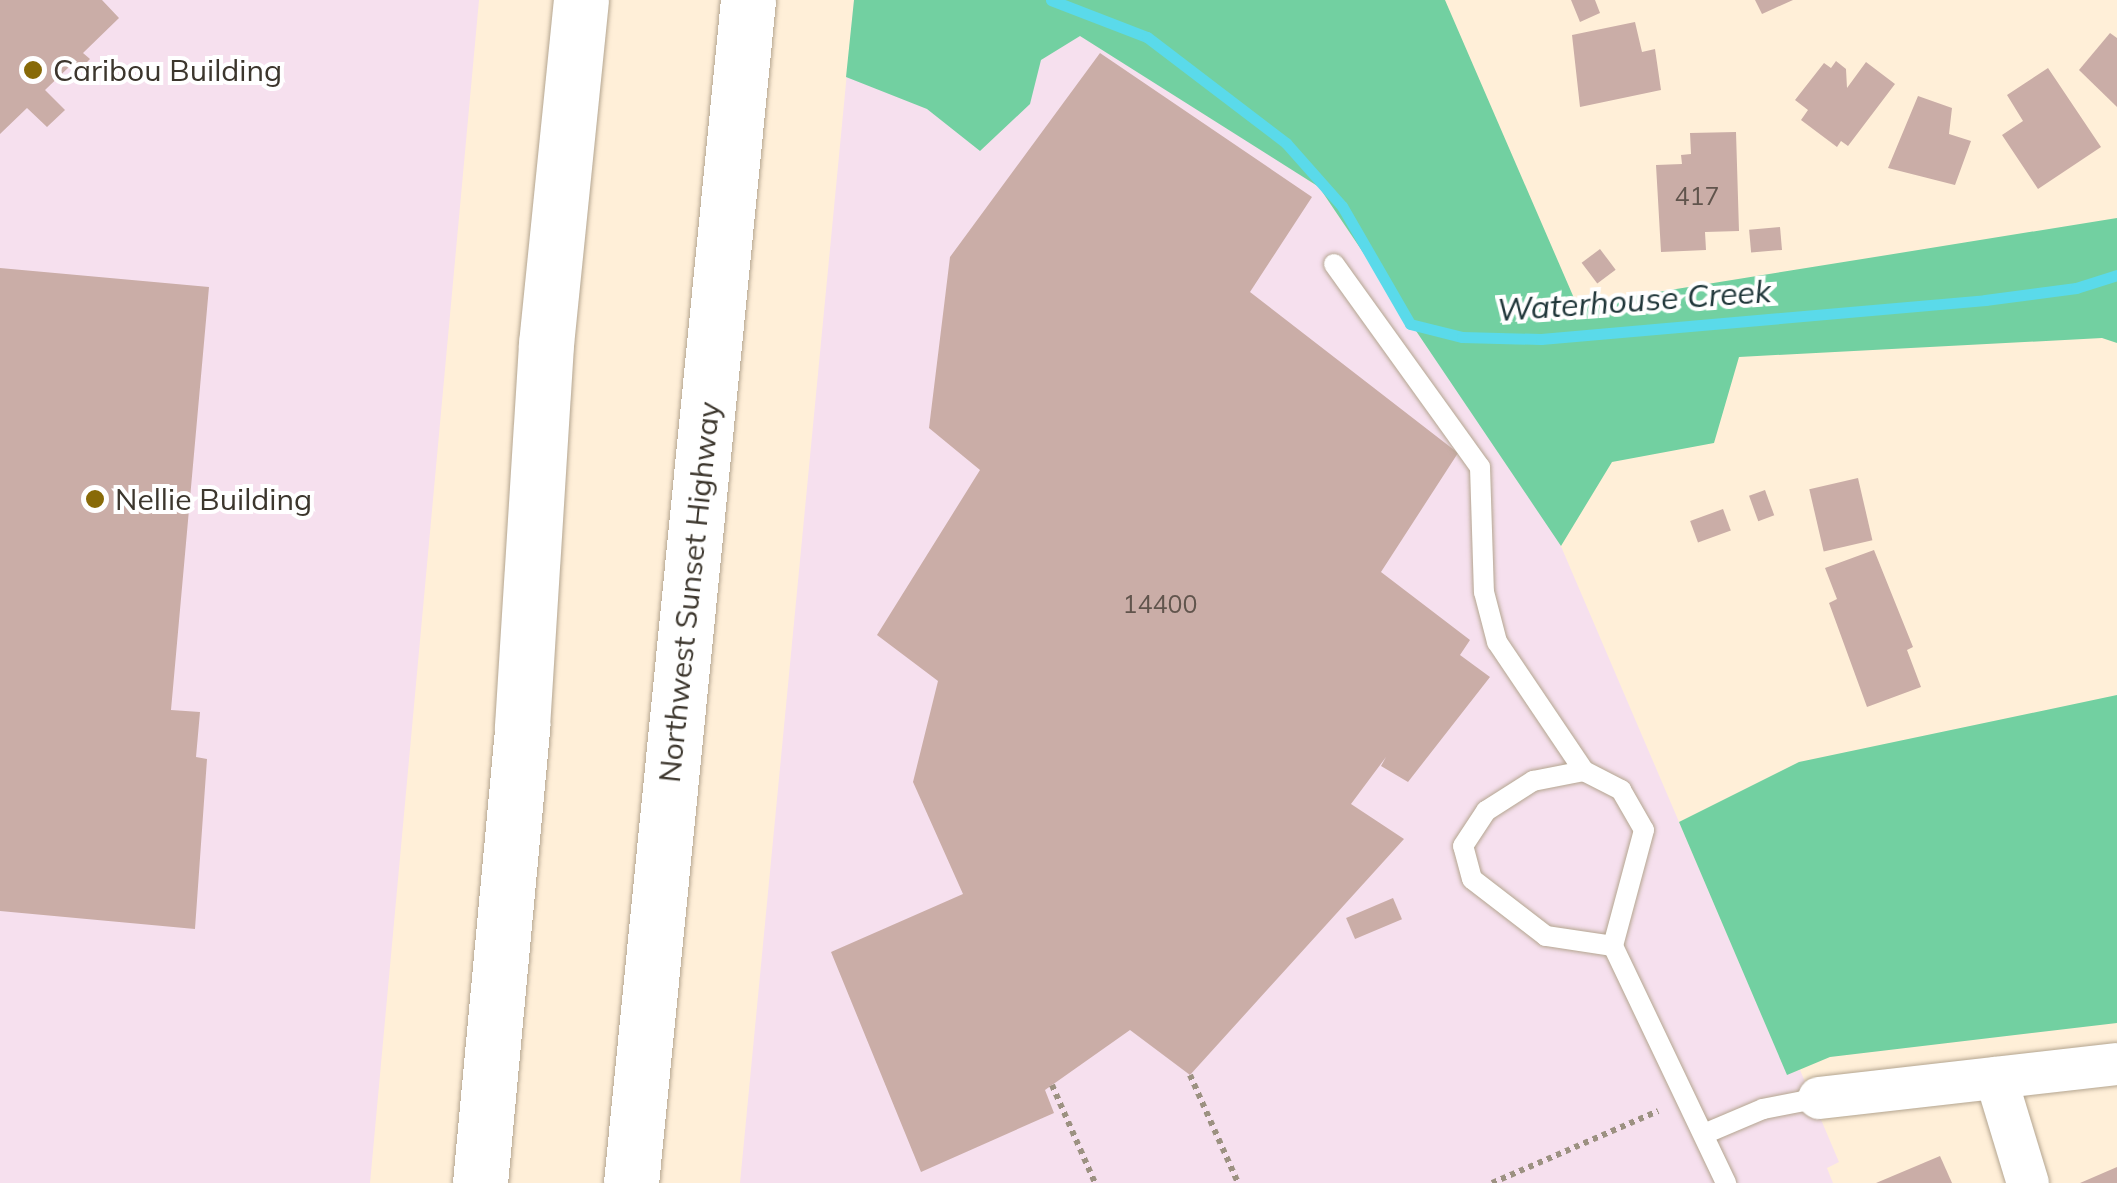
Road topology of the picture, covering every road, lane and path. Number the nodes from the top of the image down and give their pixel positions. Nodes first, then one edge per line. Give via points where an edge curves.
1 (581, 0) edge
2 (748, 0) edge
3 (1334, 264) dead end
4 (1584, 771) junction
5 (1613, 946) junction
6 (2117, 1064) edge
7 (1190, 1075) dead end
8 (1996, 1078) junction
9 (1052, 1085) dead end
10 (1819, 1098) joint
11 (1658, 1111) dead end
12 (1704, 1134) junction
13 (480, 1183) edge
14 (631, 1183) edge
15 (1094, 1183) edge
16 (1238, 1183) edge
17 (1492, 1183) edge
18 (1726, 1183) edge
19 (2028, 1183) edge

1 - 13 highway via 546,344 522,726
2 - 14 highway, Northwest Sunset Highway
3 - 4 lane via 1480,467 1484,592 1498,642
4 - 5 lane via 1621,790 1644,830
4 - 5 lane via 1534,781 1486,811 1462,846 1472,878 1546,936
5 - 12 lane
6 - 8 street
7 - 16 path
8 - 10 street
8 - 19 street
9 - 15 path
10 - 12 lane via 1763,1109
11 - 17 path
12 - 18 lane

